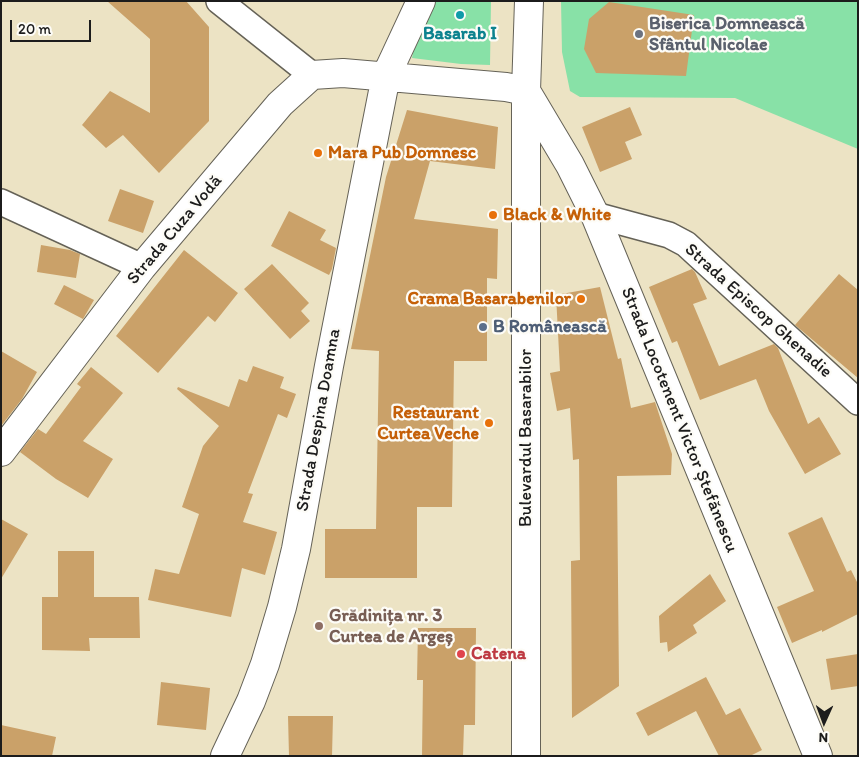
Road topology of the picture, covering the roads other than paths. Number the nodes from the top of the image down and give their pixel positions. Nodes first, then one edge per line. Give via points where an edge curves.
1 (219, 1) edge
2 (421, 1) edge
3 (529, 1) edge
4 (312, 75) junction
5 (386, 76) junction
6 (526, 91) junction
7 (1, 202) edge
8 (595, 216) junction
9 (142, 268) junction
10 (858, 402) edge
11 (1, 452) edge
12 (225, 756) edge
13 (526, 756) edge
14 (818, 756) edge

1 - 4 street
2 - 5 street, Strada Despina Doamna
3 - 6 street, Bulevardul Basarabilor
4 - 5 street
4 - 9 street, Strada Cuza Vodă via 280,104
5 - 6 street
5 - 12 street, Strada Despina Doamna via 296,549 265,664
6 - 8 street, Strada Locotenent Victor Ștefănescu via 570,164
6 - 13 street, Bulevardul Basarabilor
7 - 9 street
8 - 10 street, Strada Episcop Ghenadie via 669,235 686,244
8 - 14 street, Strada Locotenent Victor Ștefănescu
9 - 11 street, Strada Cuza Vodă

